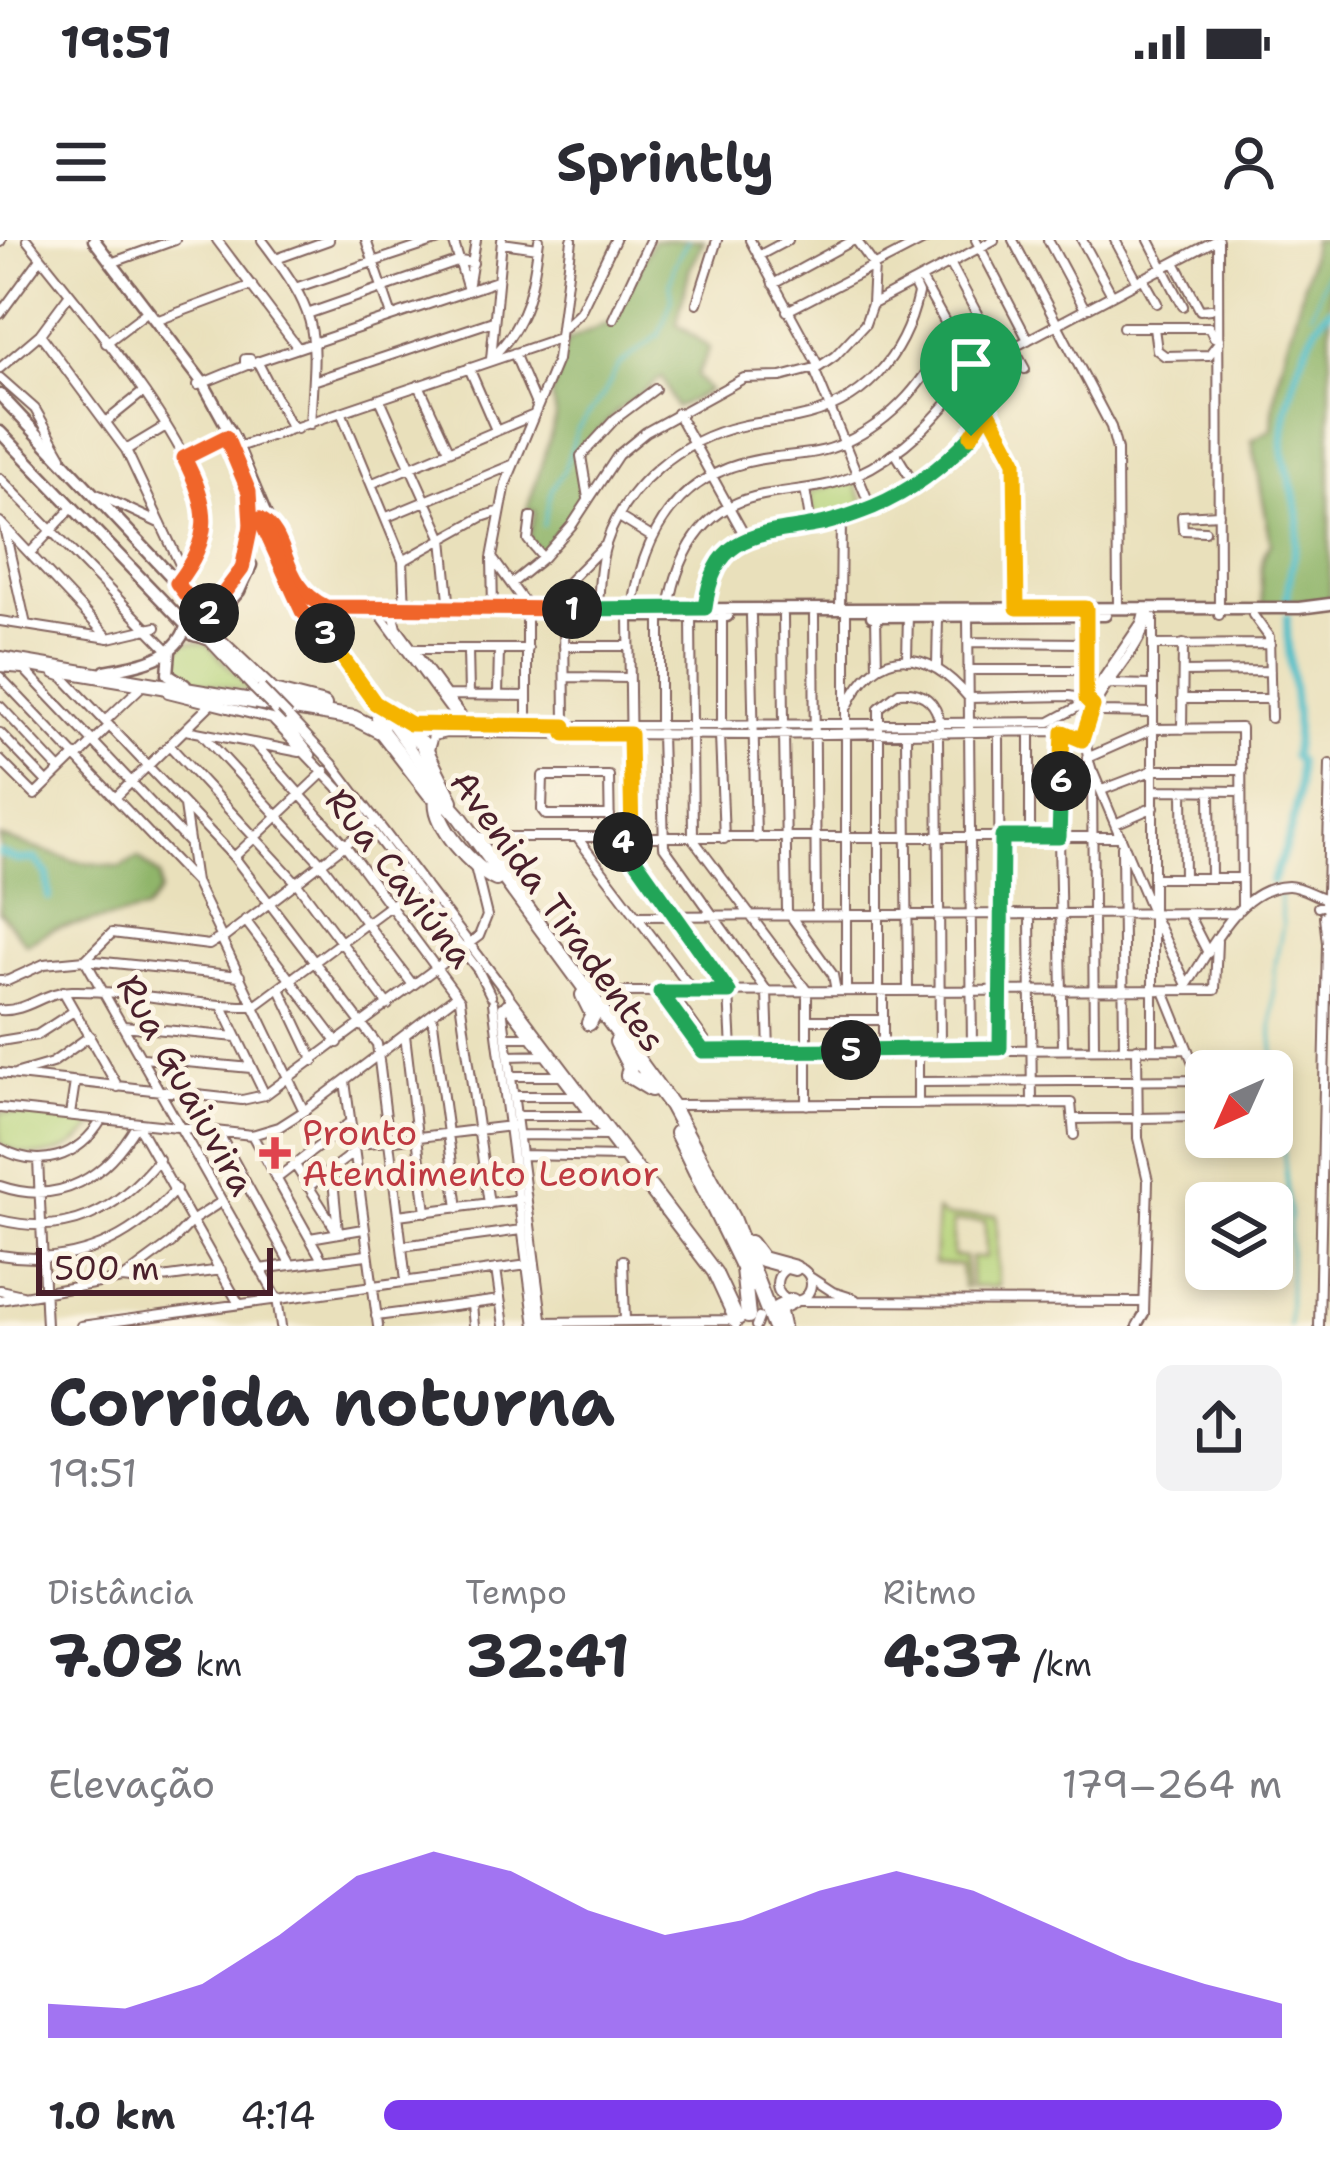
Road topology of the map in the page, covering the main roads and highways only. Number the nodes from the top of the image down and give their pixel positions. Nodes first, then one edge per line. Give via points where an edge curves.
1 (91, 240) edge
2 (151, 320) junction
3 (200, 384) junction
4 (0, 395) edge
5 (0, 432) edge
6 (226, 437) junction
7 (238, 446) junction
8 (255, 522) junction
9 (269, 530) junction
10 (251, 554) junction
11 (300, 592) junction
12 (318, 604) junction
13 (1330, 607) edge
14 (538, 609) junction
15 (302, 611) junction
16 (1219, 611) junction
17 (501, 612) junction
18 (624, 612) junction
19 (671, 612) junction
20 (844, 612) junction
21 (908, 612) junction
22 (1017, 612) junction
23 (1086, 612) junction
24 (390, 613) junction
25 (1149, 613) junction
26 (743, 614) junction
27 (205, 621) junction
28 (321, 621) junction
29 (189, 633) junction
30 (219, 641) road end
31 (170, 651) junction
32 (0, 660) edge
33 (105, 671) junction
34 (184, 685) junction
35 (339, 709) junction
36 (377, 712) junction
37 (463, 727) road end
38 (436, 807) junction
39 (459, 816) junction
40 (483, 861) junction
41 (593, 995) junction
42 (589, 1023) dead end
43 (674, 1115) junction
44 (802, 1272) road end
45 (792, 1301) road end
46 (755, 1322) edge

1 - 2 main road, Avenida Tiradentes
1 - 2 main road, Avenida Tiradentes
2 - 3 main road, Avenida Tiradentes
2 - 3 main road, Avenida Tiradentes
3 - 6 main road, Avenida Tiradentes
3 - 7 main road, Avenida Tiradentes
4 - 27 main road via 181,578
5 - 29 main road
6 - 7 main road
6 - 8 main road, Avenida Tiradentes
7 - 9 main road, Avenida Tiradentes
8 - 9 main road, Avenida Tiradentes
8 - 10 main road
9 - 10 main road
9 - 11 main road, Avenida Tiradentes
9 - 15 main road, Avenida Tiradentes
10 - 27 main road via 239,591
11 - 12 main road
11 - 28 main road, Avenida Tiradentes
12 - 24 main road
12 - 28 main road
13 - 16 main road
13 - 16 main road
14 - 17 main road
14 - 18 main road
14 - 18 main road
15 - 28 main road
15 - 36 main road, Avenida Tiradentes
16 - 25 main road
17 - 24 main road
17 - 24 main road
18 - 19 main road
19 - 26 main road
19 - 26 main road
20 - 21 main road
20 - 21 main road
20 - 26 main road
20 - 26 main road
21 - 22 main road
21 - 22 main road
22 - 23 main road
23 - 25 main road
23 - 25 main road
24 - 28 main road
27 - 29 main road
27 - 29 main road via 192,616
28 - 36 main road, Avenida Tiradentes
29 - 31 main road
30 - 35 highway via 273,692
31 - 33 main road
31 - 34 main road via 168,674
32 - 33 highway
32 - 36 highway via 355,718
33 - 34 highway
34 - 35 highway
35 - 36 highway
36 - 37 main road via 410,724
36 - 38 highway
36 - 39 main road, Avenida Tiradentes
36 - 39 highway via 412,732
38 - 39 highway via 443,798
38 - 40 highway
39 - 40 highway, Avenida Tiradentes
40 - 41 highway, Avenida Tiradentes
40 - 41 highway, Avenida Tiradentes
41 - 42 highway
41 - 43 highway, Avenida Tiradentes
41 - 43 highway, Avenida Tiradentes via 628,1076
43 - 44 highway via 704,1154 754,1251
43 - 46 highway, Avenida Tiradentes via 734,1232
43 - 46 highway via 733,1244 747,1286 738,1298
45 - 46 highway

